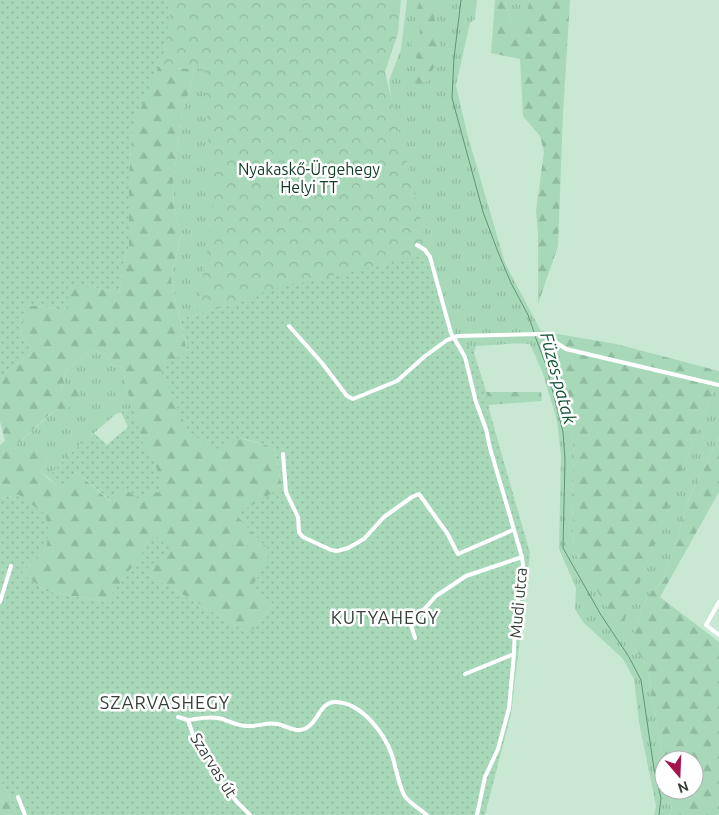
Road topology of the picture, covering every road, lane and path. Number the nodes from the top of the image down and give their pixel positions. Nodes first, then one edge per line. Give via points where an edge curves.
1 (417, 245) dead end
2 (290, 326) dead end
3 (454, 337) junction
4 (719, 385) edge
5 (283, 454) dead end
6 (513, 530) junction
7 (522, 556) junction
8 (11, 566) dead end
9 (0, 602) edge
10 (719, 602) edge
11 (719, 635) edge
12 (415, 638) dead end
13 (514, 654) junction
14 (465, 674) dead end
15 (178, 717) dead end
16 (188, 720) junction
17 (18, 797) dead end
18 (25, 815) edge
19 (250, 815) edge
20 (427, 815) edge
21 (477, 815) edge

1 - 3 street, Mudi utca via 430,257
2 - 3 street via 347,396 353,399 397,381
3 - 4 street via 535,334 566,349
3 - 6 street, Mudi utca via 465,357
5 - 6 street via 286,492 298,517 299,532 331,550 348,548 364,539 384,517 419,494 447,532 458,554
6 - 7 street, Mudi utca
7 - 12 street via 473,573 436,596 411,625
7 - 13 street, Mudi utca
8 - 9 street
10 - 11 street via 706,625
13 - 14 street
13 - 21 street, Mudi utca via 506,718 498,749 484,777
15 - 16 street, Szarvas út
16 - 19 street, Szarvas út via 195,741 219,779
16 - 20 street via 210,717 240,726 268,723 300,730 309,727 329,703 335,701 353,707 365,715 385,740 406,797
17 - 18 street

